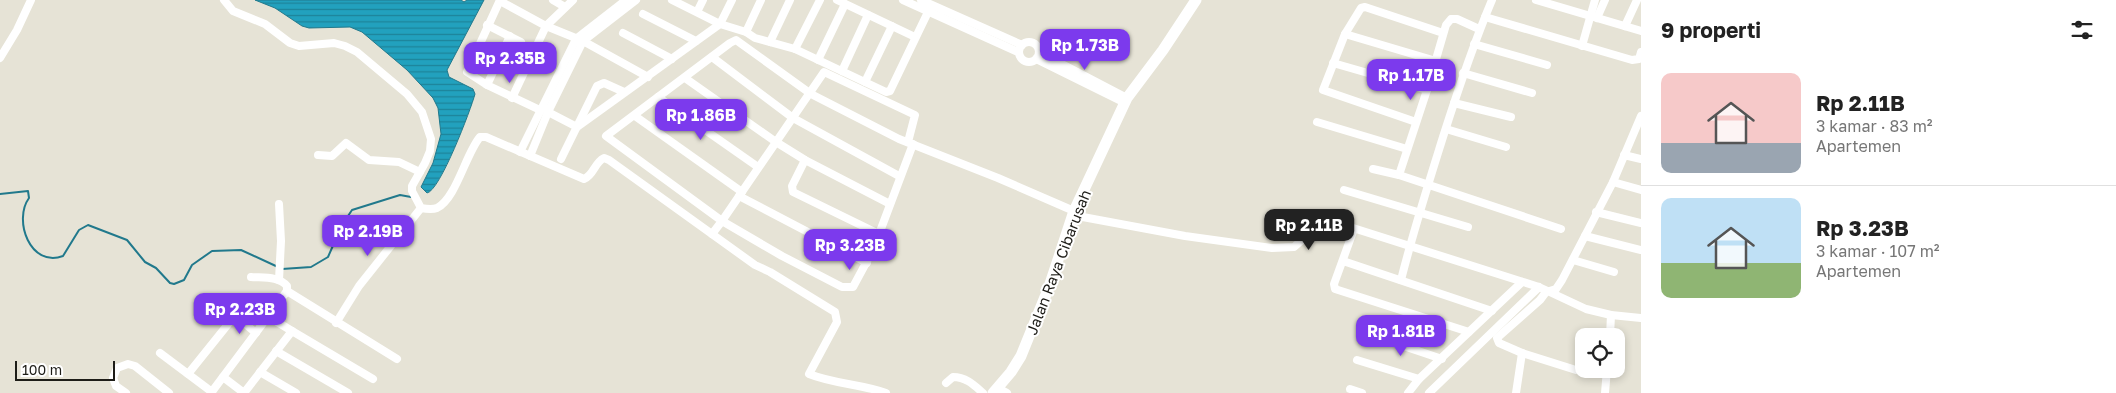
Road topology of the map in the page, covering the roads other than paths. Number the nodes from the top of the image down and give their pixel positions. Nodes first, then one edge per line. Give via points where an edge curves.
1 (31, 0) edge
2 (224, 0) edge
3 (552, 0) edge
4 (573, 0) edge
5 (626, 0) edge
6 (636, 0) edge
7 (673, 0) edge
8 (703, 0) edge
9 (732, 0) edge
10 (761, 0) edge
11 (790, 0) edge
12 (820, 0) edge
13 (838, 0) edge
14 (903, 0) edge
15 (921, 0) edge
16 (1196, 0) edge
17 (1492, 0) edge
18 (1536, 0) edge
19 (1595, 0) edge
20 (1605, 0) edge
21 (1637, 0) edge
22 (500, 1) edge
23 (845, 4) junction
24 (1562, 4) edge
25 (934, 6) edge
26 (565, 7) junction
27 (697, 12) junction
28 (643, 14) dead end
29 (868, 15) junction
30 (1485, 17) junction
31 (1594, 17) junction
32 (720, 24) junction
33 (487, 25) junction
34 (546, 26) junction
35 (892, 26) junction
36 (1625, 26) junction
37 (1479, 29) junction
38 (1641, 31) edge
39 (746, 32) junction
40 (623, 33) dead end
41 (1443, 33) junction
42 (1345, 34) junction
43 (510, 36) junction
44 (915, 37) junction
45 (580, 40) junction
46 (696, 41) junction
47 (521, 42) dead end
48 (770, 42) junction
49 (1474, 44) junction
50 (1582, 46) junction
51 (1020, 48) junction
52 (795, 49) junction
53 (1641, 52) edge
54 (1038, 55) junction
55 (0, 58) edge
56 (712, 58) junction
57 (672, 59) junction
58 (818, 60) junction
59 (1436, 61) junction
60 (1333, 63) junction
61 (1547, 66) dead end
62 (842, 71) junction
63 (1463, 74) junction
64 (648, 76) junction
65 (685, 78) junction
66 (865, 82) junction
67 (486, 85) junction
68 (1427, 90) junction
69 (624, 92) junction
70 (1532, 93) dead end
71 (811, 94) junction
72 (658, 97) junction
73 (512, 98) junction
74 (1126, 100) junction
75 (1454, 103) junction
76 (544, 111) junction
77 (635, 116) junction
78 (1641, 116) edge
79 (1511, 117) dead end
80 (793, 118) junction
81 (1317, 122) dead end
82 (1416, 122) junction
83 (577, 127) junction
84 (1639, 127) edge
85 (1446, 130) junction
86 (776, 142) junction
87 (911, 143) junction
88 (1506, 147) dead end
89 (1407, 149) junction
90 (520, 152) junction
91 (318, 154) dead end
92 (1624, 154) junction
93 (530, 156) junction
94 (561, 158) dead end
95 (1641, 159) edge
96 (805, 160) junction
97 (758, 167) junction
98 (1374, 169) dead end
99 (420, 172) junction
100 (900, 176) junction
101 (1399, 176) junction
102 (1612, 182) junction
103 (1428, 185) junction
104 (1344, 190) dead end
105 (1641, 190) edge
106 (740, 194) junction
107 (279, 204) dead end
108 (890, 204) junction
109 (421, 208) junction
110 (1419, 212) junction
111 (1596, 212) junction
112 (1073, 213) junction
113 (722, 220) junction
114 (1641, 223) edge
115 (1468, 227) dead end
116 (1354, 229) junction
117 (1562, 229) dead end
118 (712, 234) junction
119 (879, 234) junction
120 (1585, 236) junction
121 (1409, 245) junction
122 (1641, 250) edge
123 (1572, 260) junction
124 (1343, 261) junction
125 (867, 264) junction
126 (1614, 272) dead end
127 (251, 277) dead end
128 (279, 280) junction
129 (1401, 280) junction
130 (1522, 282) junction
131 (1539, 287) junction
132 (287, 291) junction
133 (1546, 292) junction
134 (1492, 311) junction
135 (1611, 316) junction
136 (269, 317) junction
137 (1641, 318) edge
138 (336, 323) junction
139 (1610, 328) edge
140 (292, 331) junction
141 (1469, 332) junction
142 (256, 333) junction
143 (1368, 334) dead end
144 (276, 351) junction
145 (160, 353) dead end
146 (1522, 353) junction
147 (397, 359) dead end
148 (1442, 359) junction
149 (1357, 360) dead end
150 (1575, 370) edge
151 (260, 372) junction
152 (188, 374) junction
153 (223, 377) junction
154 (1606, 378) edge
155 (373, 379) dead end
156 (1420, 379) junction
157 (946, 383) dead end
158 (116, 386) junction
159 (1350, 389) dead end
160 (212, 392) edge
161 (999, 392) edge
162 (110, 393) edge
163 (126, 393) edge
164 (170, 393) edge
165 (244, 393) edge
166 (296, 393) edge
167 (348, 393) edge
168 (886, 393) edge
169 (983, 393) edge
170 (1362, 393) edge
171 (1408, 393) edge
172 (1431, 393) edge
173 (1516, 393) edge
174 (1605, 393) edge

1 - 55 street
2 - 99 street via 233,11 264,24 299,46 334,43 345,46 397,84 422,112 430,132 430,151
3 - 26 street
4 - 26 street
5 - 45 street
6 - 45 street
7 - 27 street
8 - 27 street
9 - 32 street
10 - 39 street
11 - 48 street
12 - 52 street
13 - 23 street
14 - 25 street
15 - 25 street
16 - 74 main road, Jalan Raya Cibarusah
17 - 30 street
18 - 24 street
19 - 31 street
20 - 31 street
21 - 36 street
22 - 33 street
22 - 34 street
23 - 29 street
23 - 58 street
24 - 31 street
25 - 44 street
25 - 51 street
26 - 34 street
27 - 32 street
28 - 46 street
29 - 35 street
29 - 62 street
30 - 37 street
30 - 50 street
31 - 36 street
31 - 50 street
32 - 39 street
32 - 46 street
33 - 43 street
33 - 67 street via 466,68 468,74
34 - 45 street
34 - 73 street
35 - 44 street
35 - 66 street
36 - 38 street
37 - 41 street via 1451,19
37 - 49 street
39 - 48 street
40 - 57 street
41 - 42 street via 1364,7 1358,11
41 - 59 street
42 - 59 street
42 - 60 street
43 - 47 street
43 - 67 street
44 - 66 street via 890,90 886,92
45 - 64 street
45 - 76 street
46 - 57 street
48 - 52 street
49 - 61 street
49 - 63 street
50 - 53 street via 1632,60 1639,59
51 - 54 street via 1027,42 1033,43
51 - 54 street via 1020,56 1027,62
52 - 58 street
54 - 74 street
56 - 65 street
56 - 71 street via 736,40
56 - 80 street
57 - 64 street
58 - 62 street
59 - 68 street
60 - 68 street
60 - 82 street via 1323,90
62 - 66 street
63 - 70 street
63 - 75 street
64 - 69 street
65 - 72 street
65 - 86 street
67 - 73 street
68 - 82 street
69 - 83 street
69 - 83 street via 604,83 596,86
71 - 80 street
71 - 87 street
71 - 87 street via 826,72 915,115
72 - 77 street
72 - 97 street
73 - 76 street
74 - 112 main road, Jalan Raya Cibarusah
75 - 79 street
75 - 85 street
76 - 83 street
76 - 90 street
76 - 93 street
77 - 106 street
77 - 113 street via 606,136
78 - 84 street
80 - 86 street
80 - 100 street
81 - 89 street
82 - 89 street
83 - 94 street
84 - 92 street
85 - 88 street
85 - 103 street
86 - 96 street
86 - 97 street
87 - 100 street
87 - 112 street
89 - 101 street
90 - 93 street
90 - 109 street via 480,137 443,203 436,208
91 - 99 street via 332,156 346,143 369,160 399,162
92 - 95 street
92 - 102 street
93 - 118 street via 584,179 590,176 600,160 609,160
96 - 108 street
96 - 119 street via 792,186 793,192
97 - 106 street
98 - 101 street
99 - 109 street via 412,191
100 - 108 street
101 - 103 street
102 - 105 street
102 - 111 street
103 - 110 street
103 - 117 street
104 - 110 street
106 - 113 street
106 - 125 street
107 - 128 street
108 - 119 street
109 - 138 street via 359,286
110 - 115 street
110 - 121 street
111 - 114 street
111 - 120 street
112 - 116 street via 1185,236 1272,248 1294,247 1326,222
112 - 161 main road, Jalan Raya Cibarusah via 1049,287 1021,356
113 - 118 street
113 - 125 street via 842,287 853,287
116 - 121 street
116 - 124 street
118 - 168 street via 755,265 835,312 837,322 809,374
119 - 125 street
120 - 122 street
120 - 123 street
121 - 129 street
121 - 130 street
123 - 126 street
123 - 133 street via 1556,289
124 - 129 street
124 - 141 street via 1334,284 1338,291
127 - 128 street
128 - 132 street via 286,284
129 - 134 street
130 - 131 street
130 - 134 street
131 - 133 street
131 - 172 street
132 - 136 street
132 - 138 street
133 - 135 street
133 - 146 street via 1497,338 1499,343
134 - 141 street
135 - 137 street
135 - 139 street
136 - 140 street
136 - 142 street
138 - 147 street
140 - 144 street
140 - 155 street
141 - 148 street
142 - 152 street via 237,317 233,318
142 - 153 street
143 - 148 street
144 - 151 street
144 - 167 street
145 - 152 street
146 - 150 street
146 - 173 street
148 - 156 street
149 - 156 street
151 - 165 street
151 - 166 street
152 - 160 street
153 - 160 street
153 - 165 street
154 - 174 street
156 - 171 street
157 - 169 street via 959,377
158 - 162 street
158 - 163 street
158 - 164 street via 115,371 131,364
159 - 170 street

